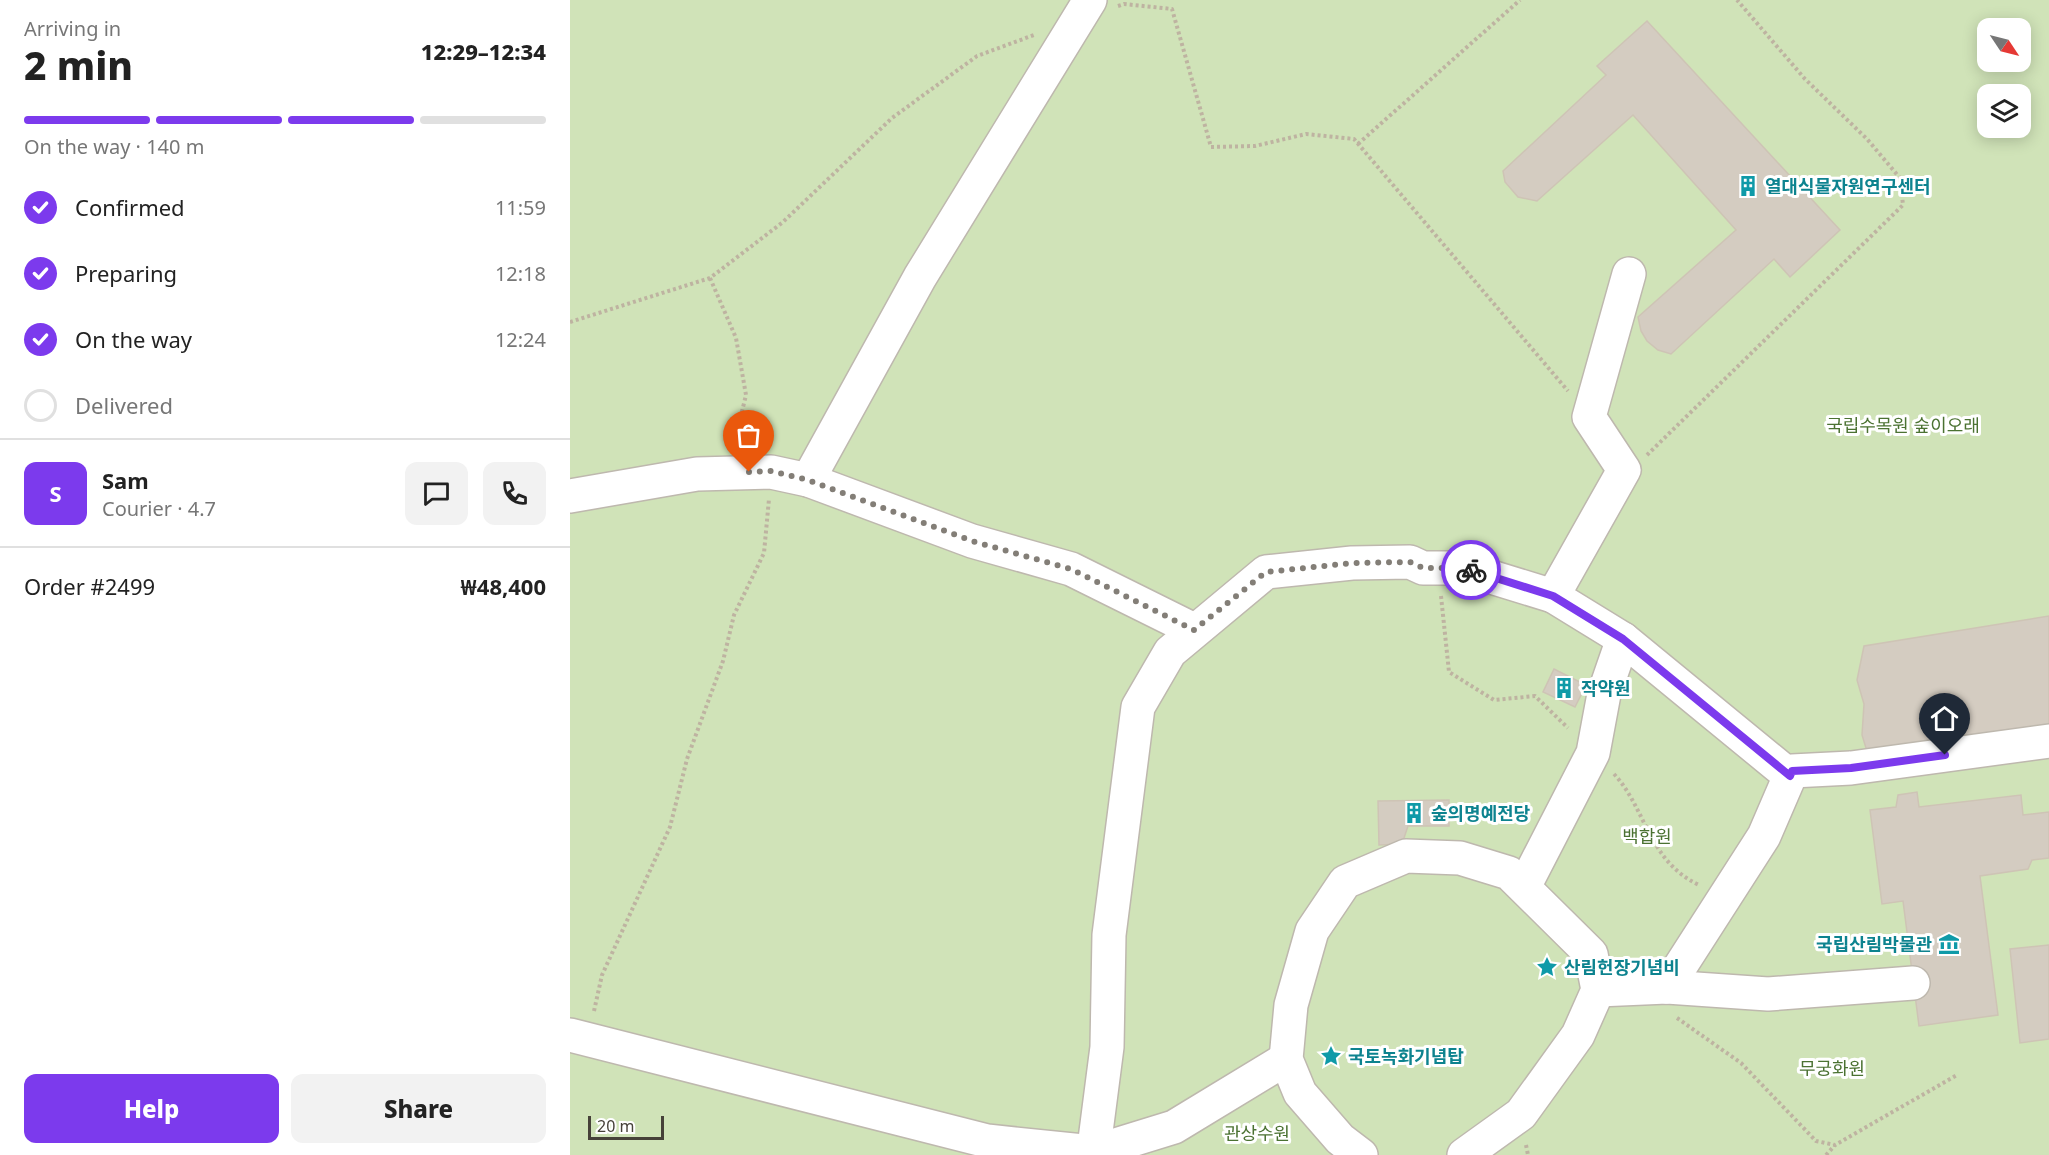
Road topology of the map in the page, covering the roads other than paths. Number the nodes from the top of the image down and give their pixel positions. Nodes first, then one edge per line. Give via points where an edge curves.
1 (1084, 10) edge
2 (1629, 274) dead end
3 (808, 480) junction
4 (570, 496) edge
5 (1553, 596) junction
6 (1194, 630) junction
7 (1623, 639) junction
8 (2049, 741) edge
9 (1790, 776) junction
10 (1524, 887) junction
11 (1913, 983) dead end
12 (1666, 987) junction
13 (1598, 990) junction
14 (579, 1037) edge
15 (1286, 1059) junction
16 (1093, 1154) edge
17 (1361, 1155) edge
18 (1464, 1155) edge

1 - 3 street via 920,277
2 - 5 street via 1589,417 1624,470
3 - 4 street via 771,471 697,474
3 - 6 street via 972,541 1071,569
5 - 6 street via 1462,568 1423,568 1410,562 1266,572
5 - 7 street
6 - 16 street via 1170,652 1138,707 1108,935 1107,1047
7 - 9 street
7 - 10 street via 1604,694 1593,753
8 - 9 street via 1851,768 1792,771
9 - 12 street via 1764,836
10 - 13 street via 1590,954
10 - 15 street via 1509,873 1460,858 1406,856 1345,882 1312,932 1291,1005
11 - 12 street via 1768,994
12 - 13 street
13 - 18 street via 1578,1035 1521,1114
14 - 16 street via 987,1141
15 - 16 street via 1174,1127
15 - 17 street via 1300,1093 1340,1139

